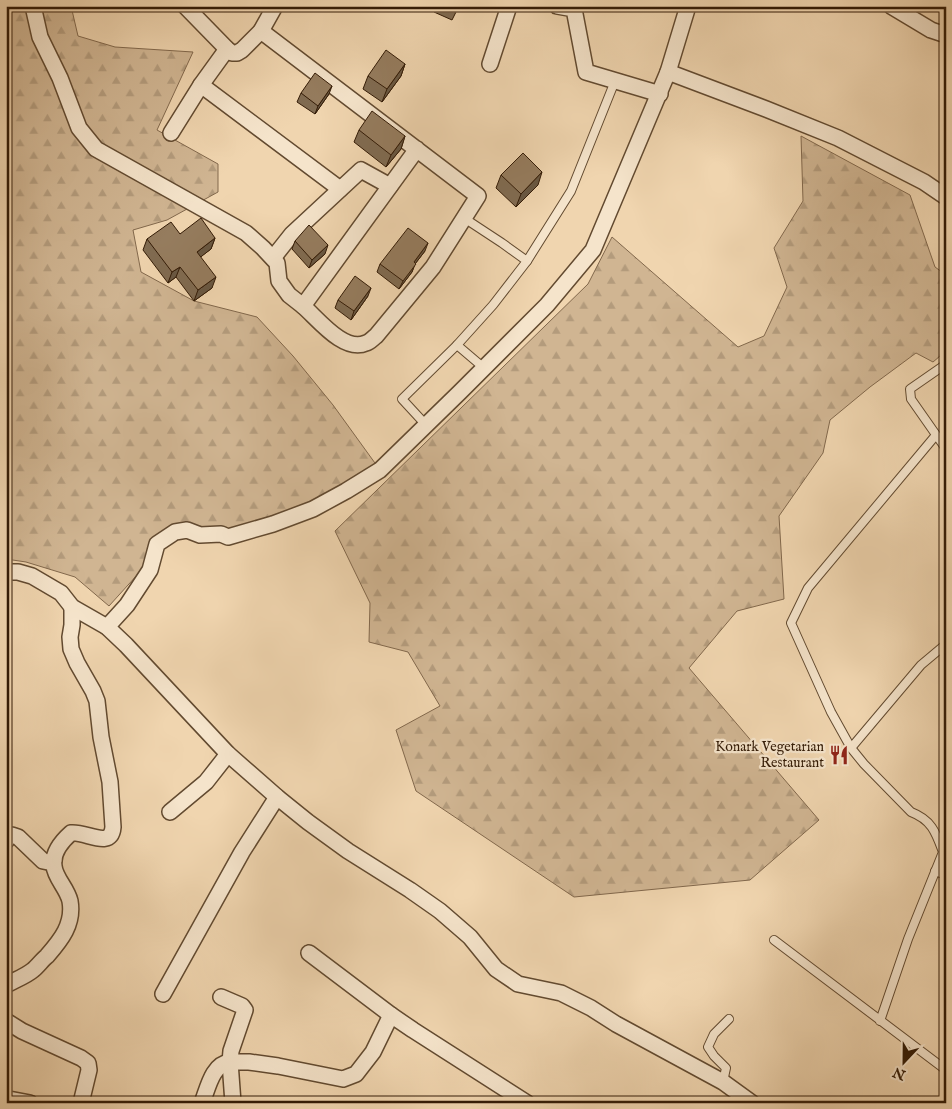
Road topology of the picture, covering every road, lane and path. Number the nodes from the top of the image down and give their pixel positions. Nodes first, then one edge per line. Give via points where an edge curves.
1 (33, 6) edge
2 (184, 6) edge
3 (275, 6) edge
4 (509, 6) edge
5 (557, 6) edge
6 (688, 6) edge
7 (891, 6) edge
8 (260, 31) junction
9 (946, 35) edge
10 (227, 49) junction
11 (490, 64) dead end
12 (668, 72) junction
13 (615, 81) junction
14 (201, 85) junction
15 (660, 94) junction
16 (171, 133) dead end
17 (416, 149) junction
18 (390, 186) junction
19 (340, 189) junction
20 (946, 196) edge
21 (464, 218) junction
22 (273, 258) junction
23 (526, 261) junction
24 (303, 306) junction
25 (458, 345) junction
26 (946, 364) edge
27 (484, 368) junction
28 (426, 425) junction
29 (936, 435) junction
30 (946, 449) edge
31 (6, 572) edge
32 (72, 607) junction
33 (107, 627) junction
34 (946, 644) edge
35 (851, 748) junction
36 (228, 754) junction
37 (277, 797) junction
38 (170, 812) dead end
39 (6, 841) edge
40 (54, 860) junction
41 (936, 871) junction
42 (946, 875) edge
43 (774, 940) dead end
44 (309, 953) dead end
45 (6, 985) edge
46 (163, 994) dead end
47 (221, 997) dead end
48 (391, 1015) junction
49 (729, 1019) dead end
50 (6, 1021) edge
51 (880, 1021) junction
52 (230, 1062) junction
53 (946, 1070) edge
54 (722, 1082) junction
55 (6, 1101) edge
56 (30, 1103) edge
57 (81, 1103) edge
58 (202, 1103) edge
59 (233, 1103) edge
60 (528, 1103) edge
61 (752, 1103) edge

1 - 22 street via 40,37 79,128 96,149 246,233
2 - 10 street
3 - 8 street
4 - 11 street
5 - 13 street via 574,9 586,72
6 - 12 street
7 - 9 street via 931,30
8 - 10 street via 237,53
8 - 17 street
10 - 14 street
12 - 15 street
12 - 20 street via 838,138
13 - 15 street
13 - 23 lane via 571,191
14 - 16 street
14 - 19 street
15 - 27 street via 593,250 547,306
17 - 18 street
17 - 21 street via 478,196
18 - 19 street via 361,170
18 - 24 street
19 - 22 street via 292,234
21 - 23 lane
21 - 24 street via 433,267 367,343 346,342
22 - 24 street via 279,281 288,295
23 - 25 lane
25 - 27 lane
25 - 28 lane via 402,399
26 - 29 lane via 910,389 911,399
27 - 28 street
28 - 33 street via 380,470 313,509 228,537 200,535 187,530 175,532 157,544 150,570
29 - 30 lane
29 - 35 lane via 808,588 791,623
31 - 32 street via 32,576 61,593
32 - 33 street
32 - 40 street via 71,649 97,701 110,782 113,827 109,837 103,839 72,833 62,842
33 - 36 street
34 - 35 lane via 922,665
35 - 41 lane via 912,812 934,829 944,852
36 - 37 street
36 - 38 street via 206,782
37 - 46 street via 242,852
37 - 54 street via 348,851 440,911 470,937 496,969 518,984 561,993
39 - 40 street via 12,835 18,837 43,861
40 - 45 street via 70,901 69,923 65,933 33,970
41 - 42 lane
41 - 51 lane
43 - 51 lane
44 - 48 street
47 - 52 street via 245,1010
48 - 52 street via 373,1052 356,1074 342,1079 278,1066
48 - 60 street
49 - 54 lane via 714,1034 708,1047 726,1068
50 - 57 street via 88,1063
51 - 53 lane
52 - 58 street via 224,1062 215,1070
52 - 59 street
54 - 61 street
55 - 56 street

